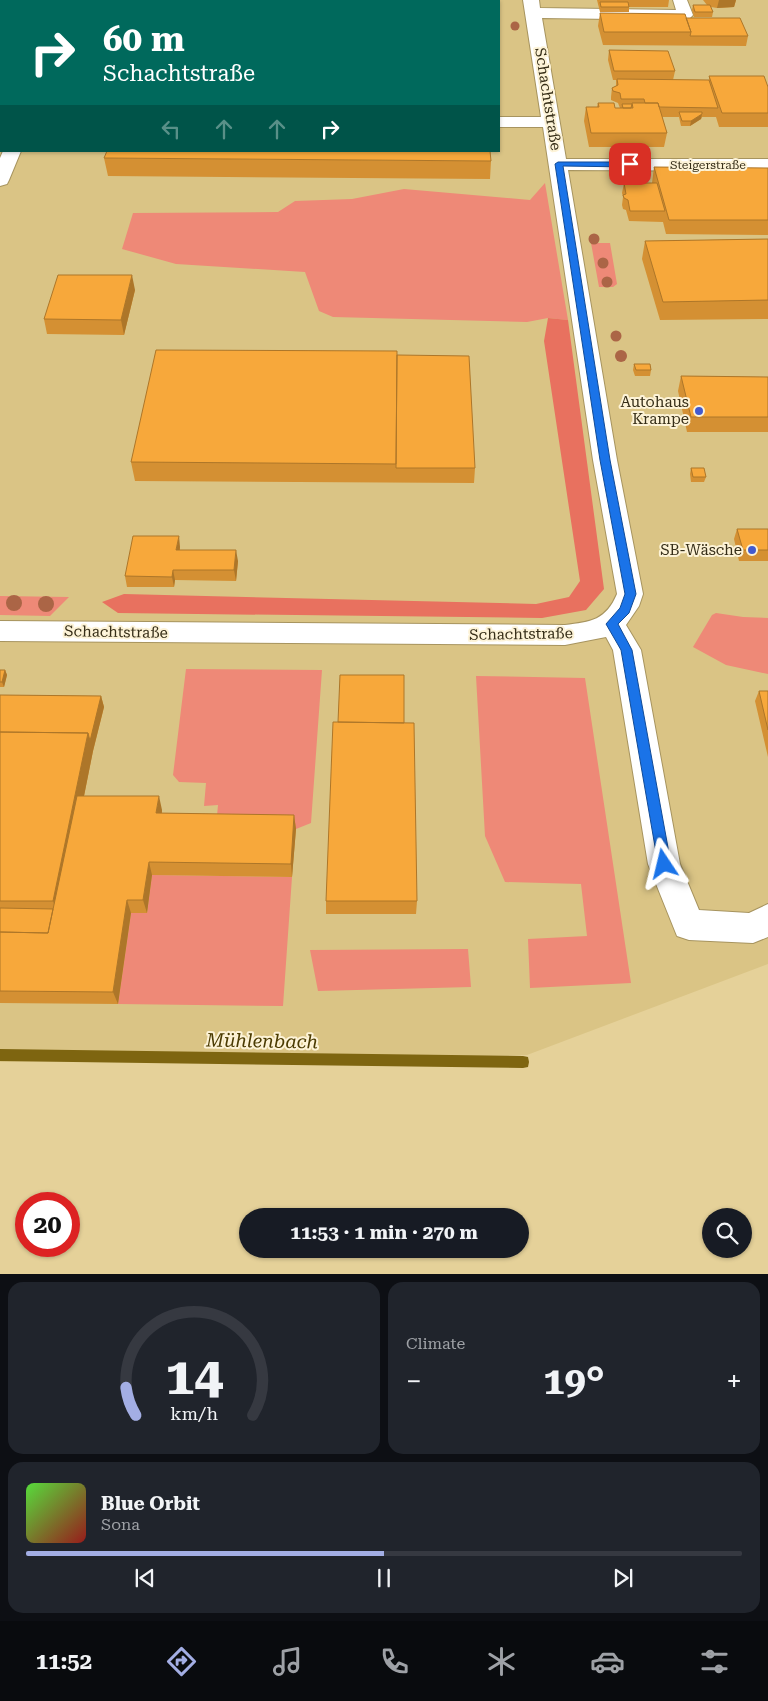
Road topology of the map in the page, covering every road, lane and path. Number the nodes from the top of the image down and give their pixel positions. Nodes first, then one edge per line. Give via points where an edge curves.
1 (680, 1) edge
2 (532, 6) edge
3 (500, 122) edge
4 (552, 122) junction
5 (12, 152) edge
6 (558, 164) junction
7 (768, 165) edge
8 (0, 180) edge
9 (612, 624) junction
10 (0, 631) edge
11 (768, 918) edge

1 - 2 street via 685,15
2 - 4 street, Schachtstraße
3 - 4 street
4 - 6 street, Schachtstraße
5 - 8 street
6 - 7 street, Steigerstraße
6 - 9 street, Schachtstraße via 605,460 630,594 625,610
9 - 10 street, Schachtstraße via 590,632 565,635
9 - 11 street via 627,650 664,864 688,925 753,928

